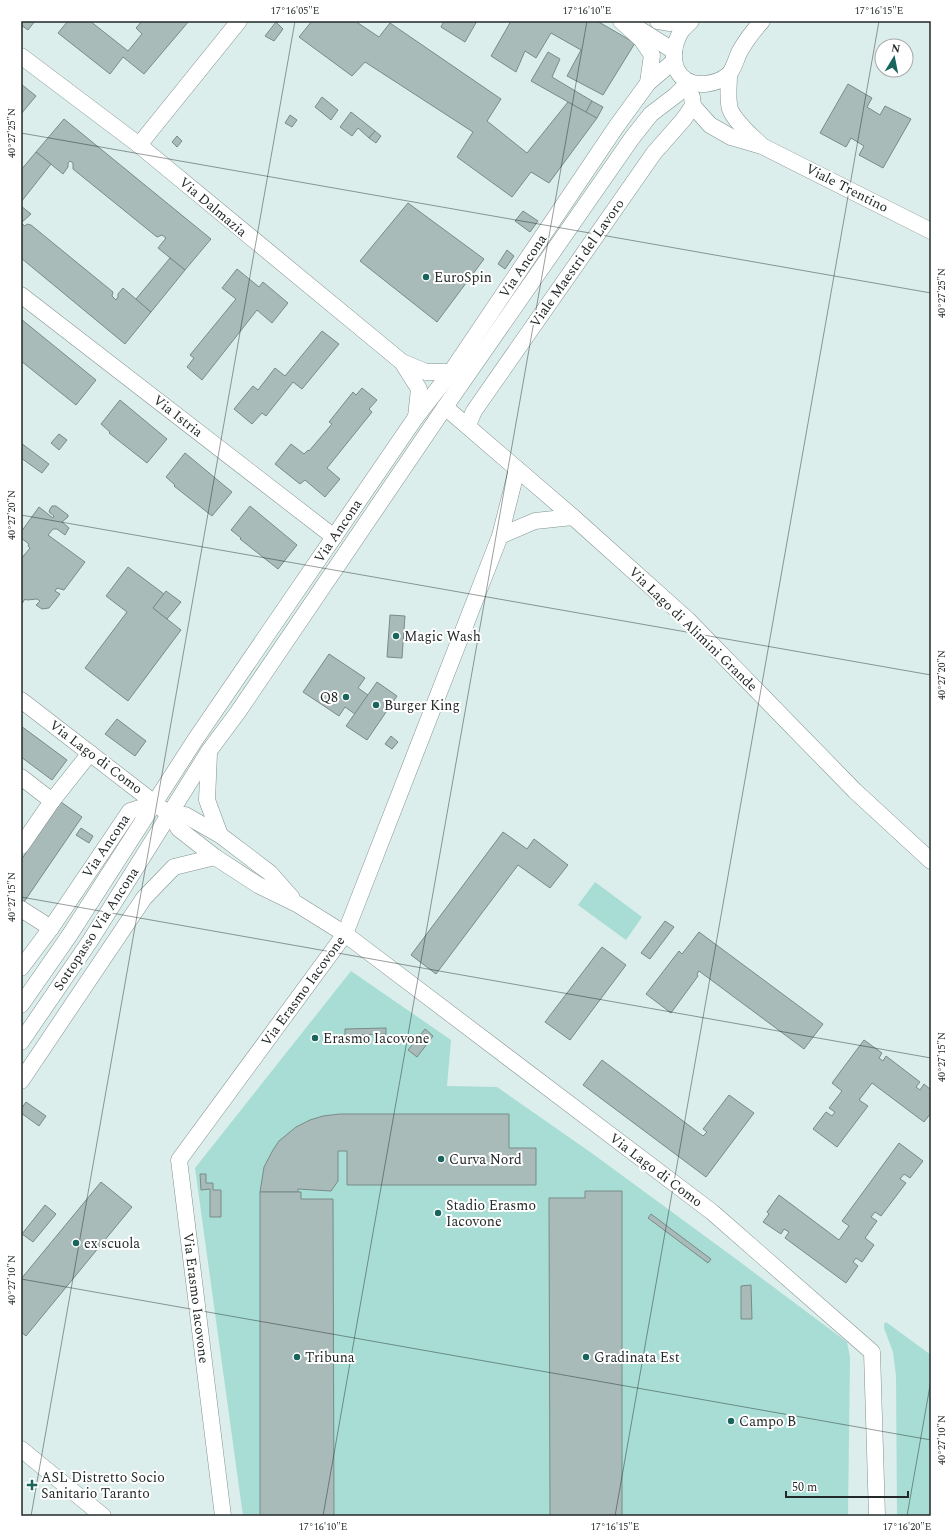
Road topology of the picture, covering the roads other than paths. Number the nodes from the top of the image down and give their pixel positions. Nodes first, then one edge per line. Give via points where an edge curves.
1 (239, 21) edge
2 (621, 21) edge
3 (626, 21) edge
4 (658, 21) edge
5 (679, 21) edge
6 (691, 21) edge
7 (762, 21) edge
8 (21, 56) edge
9 (674, 56) junction
10 (729, 75) junction
11 (648, 83) junction
12 (693, 83) junction
13 (693, 106) junction
14 (138, 144) junction
15 (762, 146) junction
16 (931, 231) edge
17 (21, 295) edge
18 (402, 362) junction
19 (451, 372) junction
20 (445, 407) junction
21 (416, 417) junction
22 (468, 426) junction
23 (517, 469) junction
24 (573, 517) junction
25 (500, 536) junction
26 (334, 537) junction
27 (21, 700) edge
28 (209, 752) junction
29 (90, 753) junction
30 (21, 777) edge
31 (52, 801) junction
32 (155, 803) junction
33 (170, 815) junction
34 (220, 835) junction
35 (21, 846) edge
36 (216, 857) junction
37 (931, 861) edge
38 (298, 904) junction
39 (21, 909) edge
40 (48, 932) junction
41 (345, 934) junction
42 (69, 936) junction
43 (90, 941) junction
44 (21, 968) edge
45 (92, 976) junction
46 (21, 1005) edge
47 (21, 1042) edge
48 (21, 1081) edge
49 (21, 1449) edge
50 (103, 1516) edge
51 (223, 1516) edge
52 (877, 1516) edge

1 - 14 street
2 - 11 street, Via Ancona via 641,39 652,55
3 - 9 street
4 - 5 street
6 - 9 street via 679,34
7 - 10 street via 740,50
8 - 14 street, Via Dalmazia
9 - 11 street, Via Ancona
9 - 12 street via 679,74
10 - 12 street via 714,83
10 - 15 street, Viale Trentino via 730,110
11 - 19 street, Via Ancona
12 - 13 street
12 - 20 street, Via Ancona via 651,114 632,138
13 - 15 street, Viale Trentino via 710,125 731,137
13 - 22 street, Viale Maestri del Lavoro via 654,153 474,411
14 - 18 street, Via Dalmazia
15 - 16 street, Viale Trentino
17 - 26 street, Via Istria
18 - 19 street, Via Dalmazia via 426,372
18 - 21 street, Via Dalmazia via 419,389
19 - 21 street, Via Ancona
20 - 22 street, Via Lago di Alimini Grande
20 - 28 street, Via Ancona
21 - 26 street, Via Ancona
22 - 23 street, Via Lago di Alimini Grande
23 - 24 street, Via Lago di Alimini Grande
23 - 25 street, Via Erasmo Iacovone
24 - 25 street via 535,521
24 - 37 street, Via Lago di Alimini Grande via 688,620 855,791
25 - 41 street, Via Erasmo Iacovone
26 - 32 street, Via Ancona
27 - 29 street, Via Lago di Como
28 - 33 street, Via Ancona
28 - 34 street via 207,800
29 - 31 street
29 - 32 street, Via Lago di Como
30 - 31 street
31 - 35 street
32 - 33 street, Via Lago di Como
32 - 40 street, Via Ancona via 130,811
32 - 42 street, Sottopasso Via Ancona
33 - 34 street, Via Lago di Como via 185,814
33 - 36 street, Via Lago di Como via 179,829
33 - 43 street, Sottopasso Via Ancona
34 - 38 street, Via Lago di Como via 270,873
36 - 38 street, Via Lago di Como via 258,885
36 - 45 street via 174,866 144,898
38 - 41 street, Via Lago di Como
39 - 40 street
40 - 42 street
40 - 44 street, Via Ancona
41 - 51 street, Via Erasmo Iacovone via 179,1160
41 - 52 street, Via Lago di Como via 712,1212 872,1352
42 - 46 street, Sottopasso Via Ancona
43 - 45 street
43 - 47 street, Sottopasso Via Ancona
45 - 48 street
49 - 50 street

